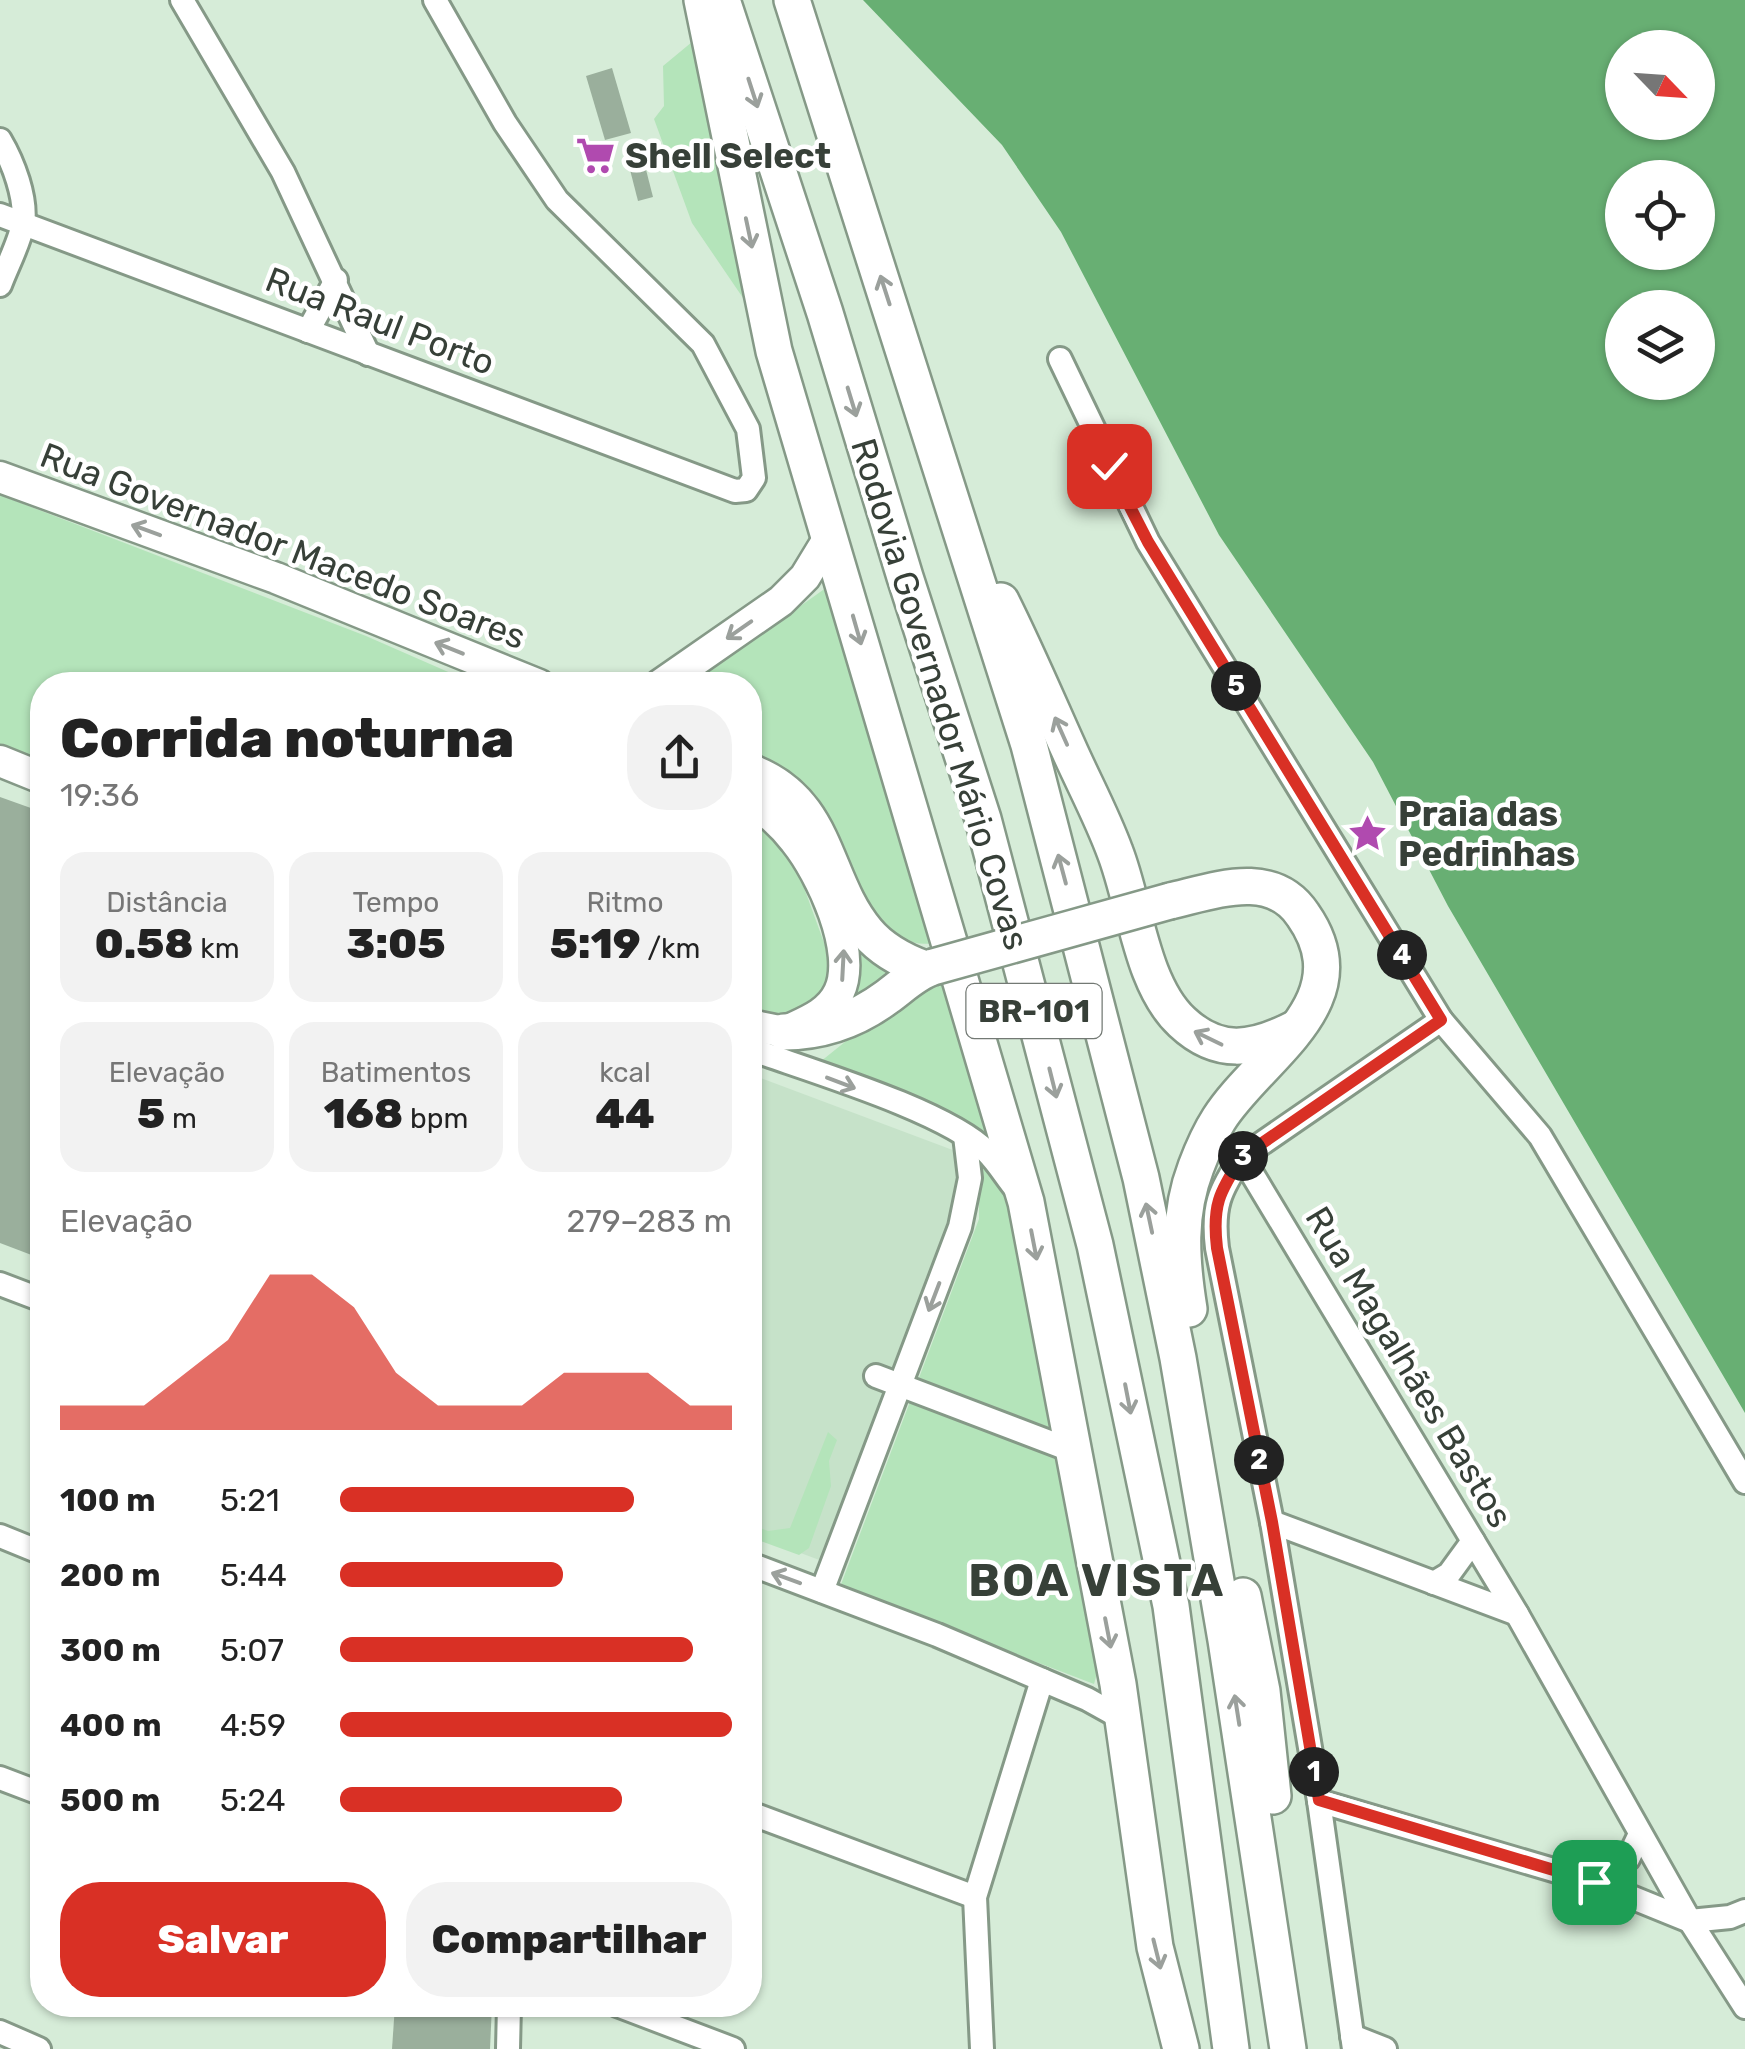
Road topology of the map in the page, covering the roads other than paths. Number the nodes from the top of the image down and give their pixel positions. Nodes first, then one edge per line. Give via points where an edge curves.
1 (182, 0) edge
2 (435, 0) edge
3 (702, 0) edge
4 (722, 0) edge
5 (792, 0) edge
6 (0, 140) edge
7 (0, 215) edge
8 (23, 223) junction
9 (336, 280) junction
10 (0, 285) edge
11 (308, 331) junction
12 (368, 354) junction
13 (1060, 359) dead end
14 (0, 477) edge
15 (956, 511) junction
16 (830, 536) junction
17 (507, 672) edge
18 (679, 672) edge
19 (0, 761) edge
20 (30, 773) edge
21 (762, 779) edge
22 (762, 807) edge
23 (929, 968) junction
24 (1441, 1020) junction
25 (1299, 1026) junction
26 (767, 1028) edge
27 (762, 1053) edge
28 (965, 1136) junction
29 (1242, 1157) junction
30 (1026, 1202) junction
31 (0, 1284) edge
32 (30, 1295) edge
33 (876, 1376) dead end
34 (900, 1385) junction
35 (1073, 1452) junction
36 (1745, 1482) edge
37 (1272, 1522) junction
38 (0, 1536) edge
39 (1473, 1541) junction
40 (30, 1548) edge
41 (762, 1568) edge
42 (1434, 1583) junction
43 (822, 1591) junction
44 (1516, 1614) junction
45 (1042, 1680) junction
46 (1102, 1692) junction
47 (0, 1778) edge
48 (30, 1789) edge
49 (1319, 1800) junction
50 (762, 1817) edge
51 (1640, 1834) junction
52 (1594, 1882) junction
53 (976, 1897) junction
54 (1745, 1911) edge
55 (1690, 1921) junction
56 (1274, 1952) junction
57 (1745, 2007) edge
58 (509, 2017) edge
59 (649, 2017) edge
60 (0, 2032) edge
61 (1354, 2042) edge
62 (38, 2049) edge
63 (508, 2049) edge
64 (733, 2049) edge
65 (982, 2049) edge
66 (1181, 2049) edge
67 (1231, 2049) edge
68 (1288, 2049) edge
69 (1385, 2049) edge

1 - 9 street via 284,172
2 - 12 street, Rua Raul Porto via 556,200 704,344 748,429 754,478 746,490 734,491
3 -> 16 highway via 774,350
4 -> 67 highway, Rodovia Governador Mário Covas / BR-101 via 983,819 1095,1245 1171,1606
15 -> 5 highway, Rodovia Governador Mário Covas / BR-101
6 - 8 street via 20,190
7 - 8 street, Rua Raul Porto
8 - 10 street
8 - 11 street, Rua Raul Porto
9 - 11 street
9 - 12 street
11 - 12 street, Rua Raul Porto
13 - 24 street via 1148,542
17 -> 14 main road, Rua Governador Macedo Soares
25 -> 15 highway via 1265,1044 1227,1046 1201,1037 1161,994 1115,852
56 -> 15 highway, Rodovia Governador Mário Covas / BR-101 via 1178,1358 1141,1178 1029,745
16 -> 18 main road via 781,601
16 -> 30 highway
19 - 20 main road
21 - 23 highway via 802,810 867,932 885,950
26 -> 22 main road via 825,1011 844,976 844,950 827,896 798,844
23 - 25 highway, bridge via 1240,884 1280,894 1312,928 1322,976
23 - 26 highway via 839,1023 813,1032
24 - 29 street
24 - 36 street via 1540,1136
25 - 56 highway via 1219,1118 1196,1166 1181,1222 1197,1355 1262,1691 1276,1823
27 -> 28 street
28 - 30 street via 986,1151
28 -> 34 street via 970,1178 960,1227
29 - 37 street via 1222,1187 1214,1226
29 - 39 street, Rua Magalhães Bastos
30 -> 35 highway
31 - 32 street
33 - 34 street
34 - 35 street
34 - 43 street
35 -> 46 highway
37 - 42 street
37 - 49 street
38 - 40 street
39 - 42 street
39 - 44 street, Rua Magalhães Bastos
43 -> 41 street
42 - 44 street
43 - 45 street
44 - 51 street, Rua Magalhães Bastos
45 - 46 street
45 - 53 street
46 -> 66 highway via 1122,1719 1155,1948
47 - 48 street
49 - 52 street
49 - 61 street
50 - 53 street
51 - 52 street via 1628,1858
51 - 55 street, Rua Magalhães Bastos
52 - 55 street
53 - 65 street
54 - 55 street
55 - 57 street, Rua Magalhães Bastos
56 - 68 highway, Rodovia Governador Mário Covas / BR-101
58 - 63 street
59 - 64 street
60 - 62 street
61 - 69 street

